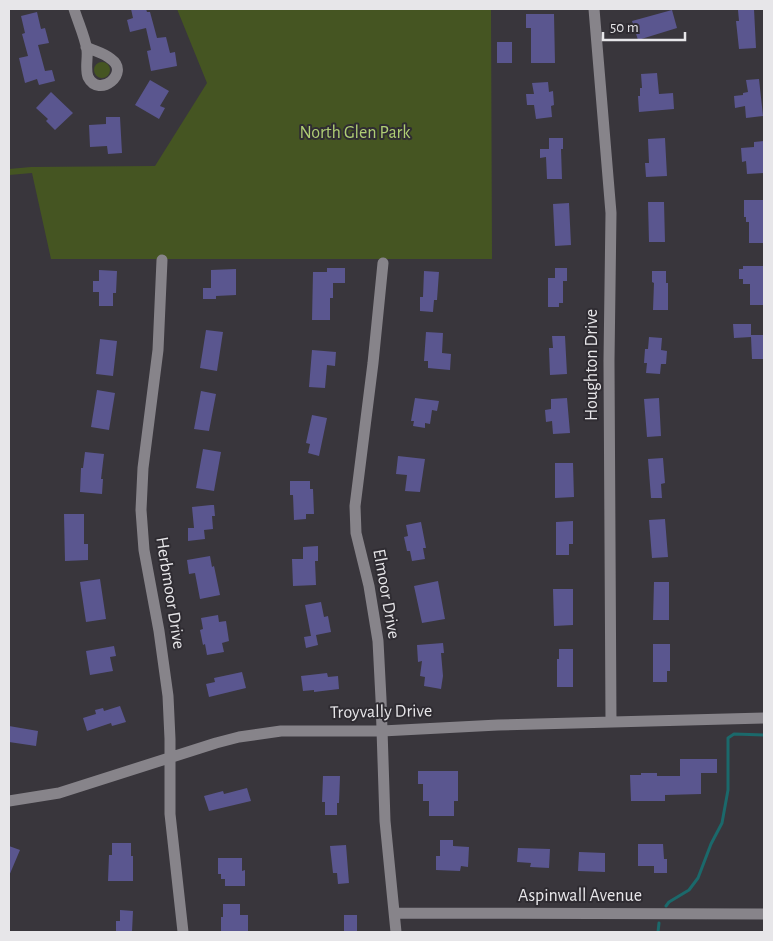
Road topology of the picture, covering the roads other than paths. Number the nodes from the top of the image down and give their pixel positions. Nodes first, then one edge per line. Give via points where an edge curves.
1 (74, 9) edge
2 (594, 9) edge
3 (86, 47) dead end
4 (162, 260) dead end
5 (383, 263) dead end
6 (764, 718) edge
7 (611, 722) junction
8 (382, 731) junction
9 (170, 758) junction
10 (9, 802) edge
11 (395, 913) junction
12 (764, 914) edge
13 (183, 932) edge
14 (396, 932) edge

1 - 3 street
2 - 7 street, Houghton Drive via 611,213
4 - 9 street, Herbmoor Drive via 158,350 141,510 144,550 166,680
5 - 8 street, Elmoor Drive via 355,506 356,533 378,641
6 - 7 street, Troyvally Drive
7 - 8 street, Troyvally Drive
8 - 9 street, Troyvally Drive via 262,733
8 - 11 street, Elmoor Drive via 384,821
9 - 10 street, Troyvally Drive via 59,793
9 - 13 street, Herbmoor Drive via 170,814
11 - 12 street, Aspinwall Avenue
11 - 14 street, Elmoor Drive

